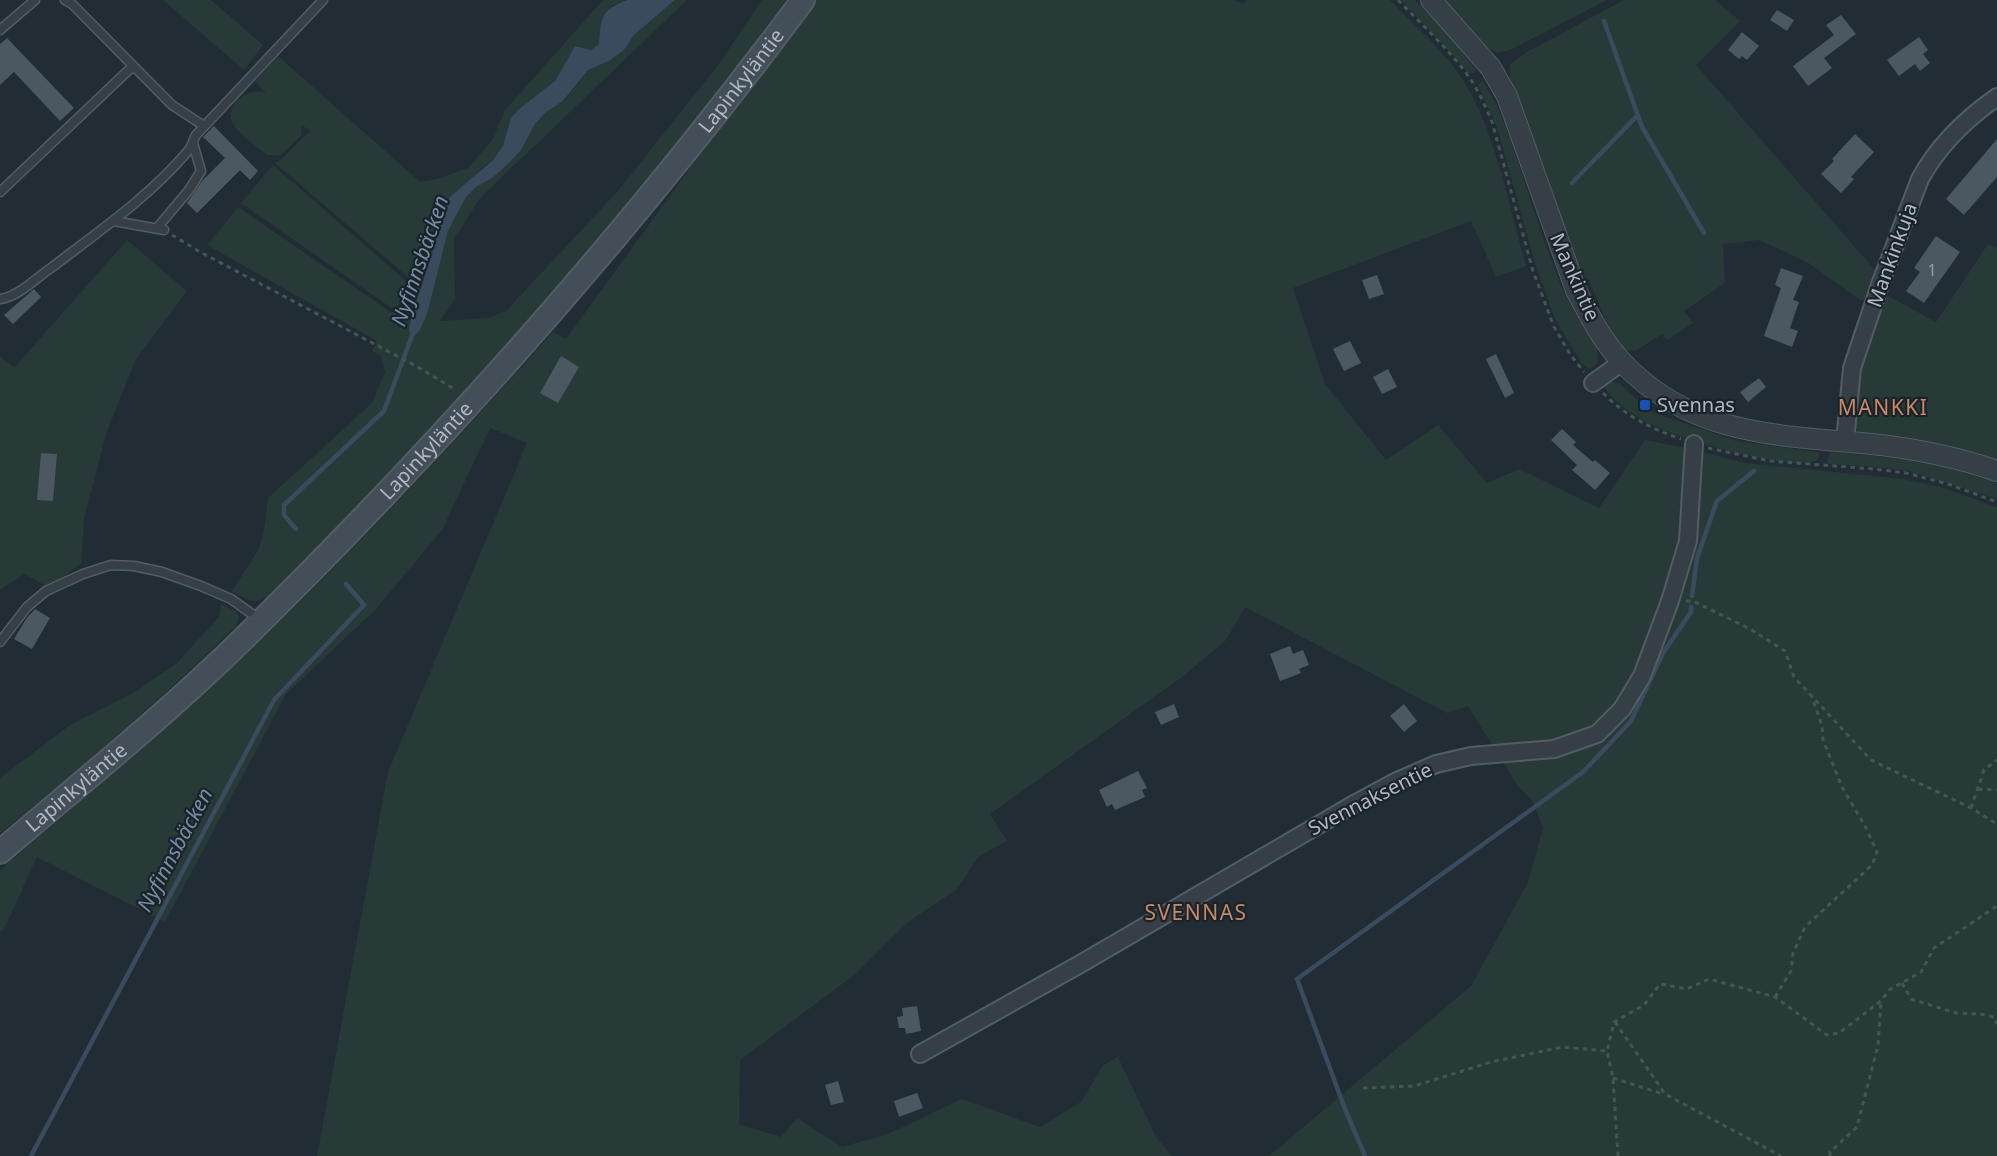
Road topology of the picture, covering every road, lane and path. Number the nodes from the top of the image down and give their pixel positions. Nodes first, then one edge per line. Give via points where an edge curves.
1 (35, 0) edge
2 (65, 0) edge
3 (323, 0) edge
4 (803, 0) edge
5 (1398, 0) edge
6 (1431, 0) edge
7 (0, 30) edge
8 (133, 66) junction
9 (1997, 97) edge
10 (204, 126) junction
11 (193, 142) junction
12 (0, 192) edge
13 (114, 221) junction
14 (161, 229) junction
15 (1533, 271) dead end
16 (0, 299) edge
17 (1622, 362) junction
18 (1593, 383) dead end
19 (471, 403) junction
20 (1845, 442) junction
21 (1694, 444) joint
22 (1825, 460) dead end
23 (1825, 467) junction
24 (1997, 471) edge
25 (1997, 501) edge
26 (1670, 602) junction
27 (261, 621) junction
28 (0, 642) edge
29 (1811, 695) junction
30 (1997, 760) edge
31 (1978, 789) junction
32 (1997, 789) edge
33 (1971, 808) junction
34 (1997, 824) edge
35 (0, 852) edge
36 (1997, 906) edge
37 (1902, 983) junction
38 (1775, 997) junction
39 (1881, 1001) junction
40 (1614, 1022) junction
41 (1997, 1024) edge
42 (1607, 1051) junction
43 (920, 1054) dead end
44 (1613, 1078) junction
45 (1363, 1088) dead end
46 (1665, 1094) junction
47 (1618, 1156) edge
48 (1782, 1156) edge
49 (1830, 1156) edge

1 - 7 lane
2 - 8 lane
3 - 10 lane
4 - 19 main road, Lapinkyläntie via 574,287
5 - 15 path via 1449,53 1483,101
6 - 17 street, Mankintie via 1491,68 1507,96 1576,290
8 - 10 lane via 172,105
8 - 12 lane
9 - 20 street, Mankinkuja via 1954,133 1920,178 1852,368
10 - 11 lane
11 - 13 lane via 190,150 146,194
11 - 14 lane via 201,171
13 - 14 lane
13 - 16 lane via 23,288
14 - 19 path via 416,366
17 - 18 street
17 - 20 street, Mankintie via 1664,397 1723,424 1752,432
19 - 27 main road, Lapinkyläntie via 361,522
20 - 24 street, Mankintie via 1925,452
21 - 23 path via 1734,455
21 - 26 street, Svennaksentie via 1688,542
22 - 23 path
23 - 25 path via 1906,473
26 - 29 path via 1693,601 1785,651 1794,676
26 - 43 street, Svennaksentie via 1642,676 1622,709 1598,734 1554,749 1471,756 1436,764 1395,782
27 - 28 lane via 231,599 201,586 162,572 111,565 46,591 27,606
27 - 35 main road, Lapinkyläntie
29 - 33 path via 1871,760
29 - 38 path via 1842,787 1877,852 1872,865 1805,927 1793,953 1791,971
30 - 31 path via 1984,770
31 - 32 path
31 - 33 path
33 - 34 path
36 - 37 path via 1934,948 1921,972
37 - 39 path via 1889,990
37 - 41 path via 1911,999 1956,1013 1994,1017
38 - 39 path via 1831,1036
38 - 40 path via 1709,979 1687,989 1660,984 1644,1005
39 - 49 path via 1878,1045 1857,1127
40 - 42 path
40 - 46 path
42 - 44 path
42 - 45 path via 1563,1047 1491,1062 1414,1086
44 - 46 path
44 - 47 path
46 - 48 path

